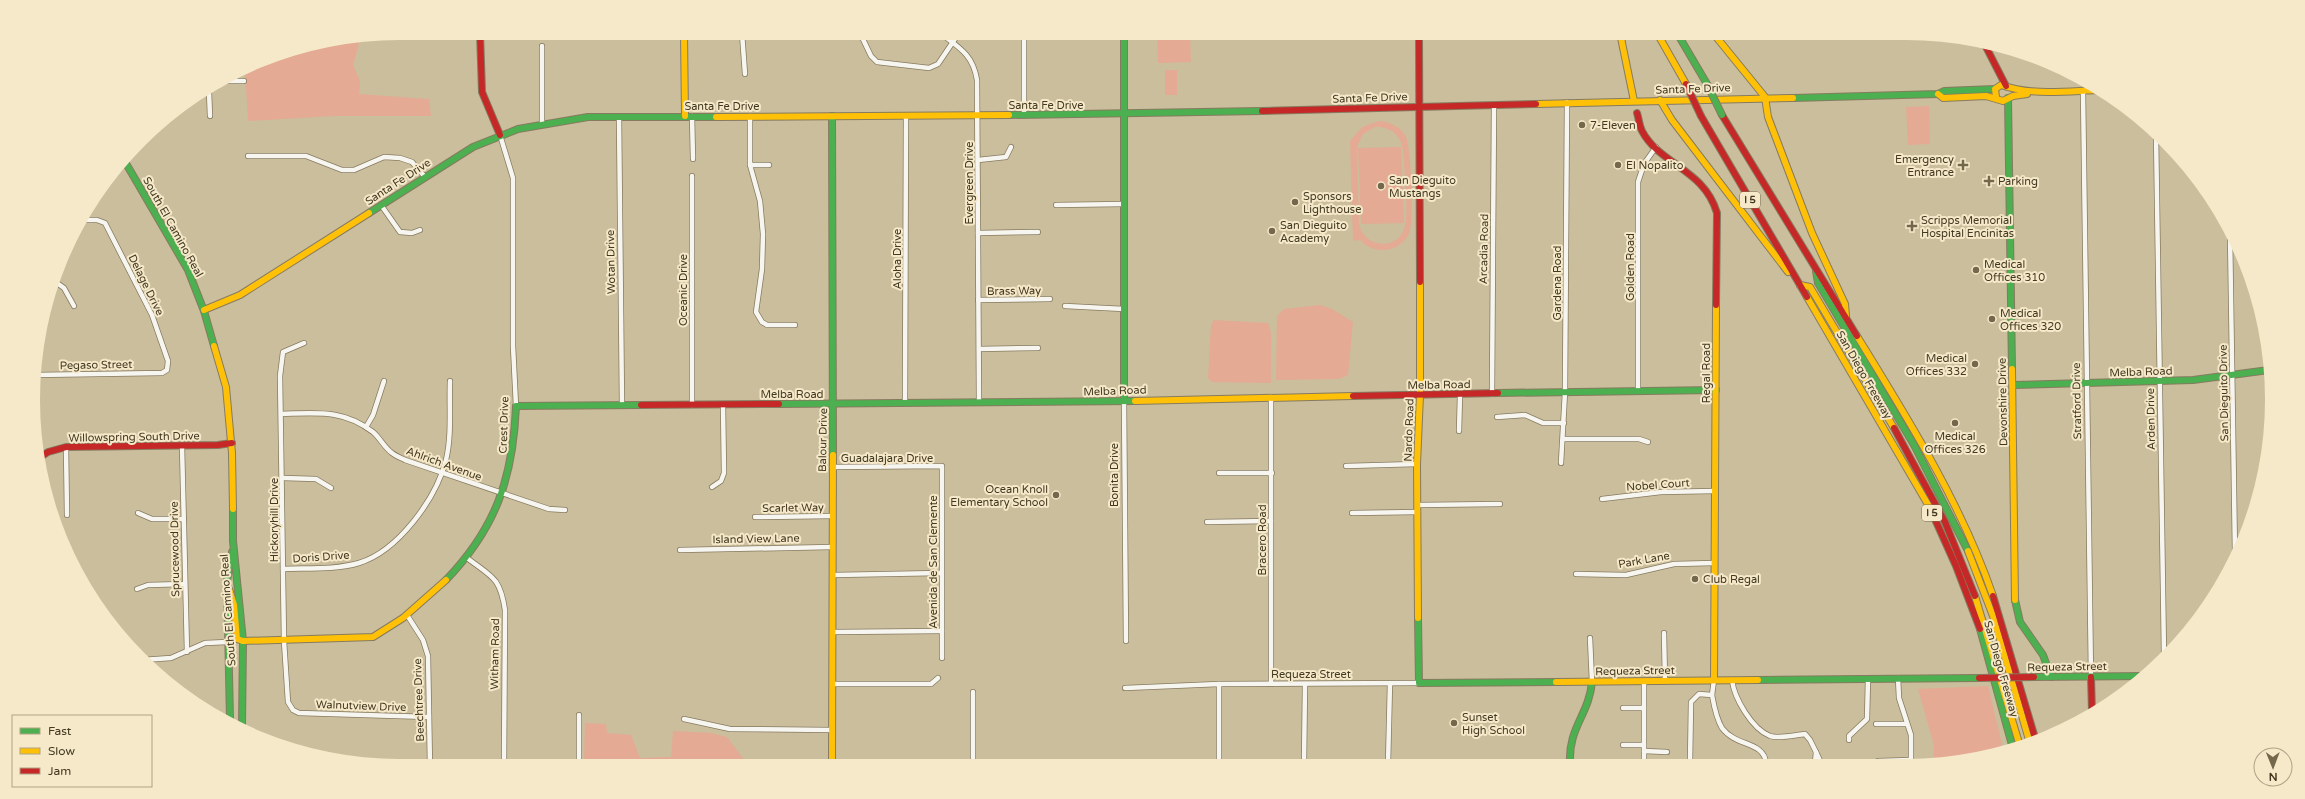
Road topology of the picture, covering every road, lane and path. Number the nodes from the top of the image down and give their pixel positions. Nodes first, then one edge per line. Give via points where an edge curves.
1 (480, 40) edge
2 (684, 40) edge
3 (743, 40) edge
4 (863, 40) edge
5 (950, 40) edge
6 (956, 40) edge
7 (1024, 40) edge
8 (1124, 40) edge
9 (1419, 40) edge
10 (1621, 40) edge
11 (1661, 40) edge
12 (1681, 40) edge
13 (1719, 40) edge
14 (954, 43) junction
15 (542, 46) dead end
16 (1987, 49) edge
17 (1995, 64) junction
18 (745, 74) dead end
19 (231, 82) edge
20 (244, 82) dead end
21 (2008, 87) junction
22 (1997, 88) junction
23 (2083, 91) junction
24 (2089, 91) edge
25 (2045, 92) junction
26 (210, 94) edge
27 (1938, 94) junction
28 (1765, 97) junction
29 (2008, 98) junction
30 (1998, 99) junction
31 (1660, 100) junction
32 (1634, 101) junction
33 (1567, 102) junction
34 (1494, 105) junction
35 (1419, 106) junction
36 (1637, 112) joint
37 (978, 115) junction
38 (1024, 115) junction
39 (1124, 115) junction
40 (210, 116) dead end
41 (684, 116) junction
42 (692, 116) junction
43 (750, 116) junction
44 (832, 116) junction
45 (906, 116) junction
46 (619, 118) junction
47 (2008, 118) junction
48 (542, 124) junction
49 (500, 135) junction
50 (2156, 141) edge
51 (1012, 147) dead end
52 (1656, 147) junction
53 (248, 156) dead end
54 (693, 159) dead end
55 (978, 160) junction
56 (127, 165) edge
57 (750, 165) junction
58 (769, 165) dead end
59 (692, 176) dead end
60 (425, 177) junction
61 (1124, 204) junction
62 (381, 205) junction
63 (1056, 205) dead end
64 (88, 220) edge
65 (420, 230) dead end
66 (978, 232) junction
67 (1038, 232) dead end
68 (2230, 245) edge
69 (1815, 266) junction
70 (59, 285) edge
71 (1800, 285) junction
72 (978, 300) junction
73 (1050, 300) dead end
74 (1809, 300) junction
75 (74, 306) dead end
76 (1065, 306) dead end
77 (1124, 309) junction
78 (204, 310) junction
79 (1846, 317) junction
80 (795, 325) dead end
81 (304, 343) dead end
82 (1038, 348) dead end
83 (979, 349) junction
84 (2264, 371) edge
85 (157, 373) joint
86 (41, 375) edge
87 (2232, 375) junction
88 (384, 381) dead end
89 (450, 381) dead end
90 (2159, 382) junction
91 (2087, 384) junction
92 (2013, 385) junction
93 (1716, 390) junction
94 (1638, 391) junction
95 (1565, 392) junction
96 (1492, 394) junction
97 (1420, 395) junction
98 (1460, 395) junction
99 (1271, 396) junction
100 (1124, 400) junction
101 (979, 402) junction
102 (905, 403) junction
103 (834, 404) junction
104 (622, 405) junction
105 (692, 405) junction
106 (723, 405) junction
107 (516, 406) junction
108 (281, 414) junction
109 (1497, 417) dead end
110 (1564, 423) junction
111 (366, 427) junction
112 (1460, 432) dead end
113 (1563, 439) junction
114 (1648, 442) dead end
115 (232, 443) junction
116 (182, 446) junction
117 (66, 447) junction
118 (44, 454) edge
119 (1561, 463) dead end
120 (1417, 464) junction
121 (942, 466) joint
122 (1346, 466) dead end
123 (832, 467) junction
124 (1219, 473) dead end
125 (1272, 473) junction
126 (441, 474) junction
127 (283, 478) junction
128 (712, 487) dead end
129 (331, 488) dead end
130 (1715, 491) junction
131 (503, 494) junction
132 (1602, 500) dead end
133 (1500, 504) dead end
134 (1418, 508) junction
135 (564, 510) dead end
136 (138, 513) dead end
137 (1352, 513) dead end
138 (67, 515) dead end
139 (832, 516) junction
140 (755, 517) dead end
141 (184, 519) junction
142 (1271, 521) junction
143 (1207, 522) dead end
144 (233, 542) junction
145 (2235, 544) edge
146 (832, 547) junction
147 (680, 550) dead end
148 (467, 558) junction
149 (1715, 563) junction
150 (283, 569) junction
151 (941, 573) junction
152 (1576, 574) dead end
153 (834, 575) junction
154 (226, 581) junction
155 (185, 584) junction
156 (137, 589) dead end
157 (408, 615) junction
158 (942, 631) junction
159 (834, 632) junction
160 (1664, 633) dead end
161 (1590, 638) dead end
162 (243, 641) junction
163 (284, 641) junction
164 (1126, 641) dead end
165 (228, 642) junction
166 (2164, 650) edge
167 (187, 652) junction
168 (942, 658) dead end
169 (151, 659) edge
170 (2135, 676) edge
171 (2051, 677) junction
172 (2092, 677) junction
173 (938, 678) dead end
174 (1868, 678) junction
175 (1898, 678) junction
176 (1714, 680) junction
177 (1732, 680) junction
178 (1644, 681) junction
179 (1665, 681) junction
180 (1592, 682) junction
181 (1390, 683) junction
182 (1419, 683) junction
183 (833, 684) junction
184 (1219, 684) junction
185 (1271, 684) junction
186 (1305, 684) junction
187 (1125, 688) dead end
188 (973, 692) dead end
189 (1712, 695) junction
190 (2092, 706) edge
191 (1624, 708) dead end
192 (1644, 708) junction
193 (293, 710) joint
194 (579, 715) dead end
195 (230, 716) edge
196 (429, 717) junction
197 (684, 718) dead end
198 (242, 723) edge
199 (1876, 724) dead end
200 (1907, 724) junction
201 (832, 730) junction
202 (2034, 735) edge
203 (2028, 737) edge
204 (1848, 740) dead end
205 (2018, 741) edge
206 (2011, 743) edge
207 (1624, 745) dead end
208 (1644, 745) junction
209 (1644, 751) junction
210 (1667, 752) dead end
211 (1816, 752) junction
212 (430, 759) edge
213 (504, 759) edge
214 (579, 759) edge
215 (832, 759) edge
216 (973, 759) edge
217 (1219, 759) edge
218 (1304, 759) edge
219 (1388, 759) edge
220 (1570, 759) edge
221 (1644, 759) edge
222 (1690, 759) edge
223 (1765, 759) edge
224 (1815, 759) edge
225 (1819, 759) edge
226 (1911, 759) edge

1 - 49 main road, Crest Drive via 482,92
2 - 41 main road
3 - 18 street
4 - 14 street via 877,62 929,68 936,66
5 - 14 street, Evergreen Drive
6 - 14 street
7 - 38 street
8 - 39 main road, Bonita Drive
9 - 35 main road, Nardo Road
10 - 32 main road
11 - 71 main road, San Diego Freeway / I 5, bridge via 1701,116
12 - 69 main road, San Diego Freeway / I 5, bridge via 1788,228
13 - 28 main road
14 - 37 street, Evergreen Drive via 975,65 978,80
15 - 48 street
16 - 17 main road
17 - 21 main road
17 - 22 main road
19 - 20 street
21 - 22 main road, Santa Fe Drive
21 - 25 main road
21 - 29 main road, Devonshire Drive
22 - 27 main road, Santa Fe Drive
22 - 30 main road
23 - 24 main road
23 - 25 main road
23 - 91 street, Stratford Drive
25 - 29 main road
26 - 40 street
27 - 28 main road, Santa Fe Drive
27 - 30 main road, Santa Fe Drive via 1944,98
28 - 31 main road, Santa Fe Drive
28 - 79 main road via 1768,117 1812,233 1845,304
29 - 30 main road, Santa Fe Drive
29 - 47 main road, Devonshire Drive
30 - 47 main road, Devonshire Drive
31 - 32 main road, Santa Fe Drive
31 - 74 main road via 1672,120
32 - 33 main road, Santa Fe Drive
32 - 36 street, Regal Road
33 - 34 main road, Santa Fe Drive
33 - 95 street, Gardena Road
34 - 35 main road, Santa Fe Drive
34 - 96 street, Arcadia Road
35 - 39 main road, Santa Fe Drive
35 - 97 main road, Nardo Road
36 - 52 main road, Regal Road via 1642,133
37 - 38 main road, Santa Fe Drive
37 - 45 main road, Santa Fe Drive
37 - 55 street, Evergreen Drive
38 - 39 main road, Santa Fe Drive
39 - 61 main road, Bonita Drive
41 - 42 main road, Santa Fe Drive
41 - 46 main road, Santa Fe Drive
42 - 43 main road, Santa Fe Drive
42 - 54 street
43 - 44 main road, Santa Fe Drive
43 - 57 street
44 - 45 main road, Santa Fe Drive
44 - 103 main road, Balour Drive
45 - 102 street, Aloha Drive
46 - 48 main road, Santa Fe Drive via 588,117
46 - 104 street, Wotan Drive
47 - 92 main road, Devonshire Drive
48 - 49 main road, Santa Fe Drive
49 - 60 main road, Santa Fe Drive via 473,147
49 - 107 street, Crest Drive via 513,178 513,349
50 - 90 street, Arden Drive
51 - 55 street via 1006,157
52 - 93 main road, Regal Road via 1712,195 1716,204
52 - 94 street, Golden Road via 1644,164 1638,182
53 - 60 street via 306,156 342,170 354,170 384,157 400,158 412,162
55 - 66 street, Evergreen Drive
56 - 78 main road, South El Camino Real via 188,270
57 - 58 street
57 - 80 street via 760,201 763,234 758,316 768,325
59 - 105 street, Oceanic Drive
60 - 62 main road, Santa Fe Drive
61 - 63 street
61 - 77 main road, Bonita Drive
62 - 65 street via 400,232 412,233
62 - 78 main road, Santa Fe Drive via 240,295
64 - 85 street, Delage Drive via 104,223 152,315 168,361 167,370
66 - 67 street
66 - 72 street, Evergreen Drive
68 - 87 street, San Dieguito Drive
69 - 79 main road, San Diego Freeway / I 5
69 - 203 main road via 1818,283 1896,415 1947,506 1966,546 2008,662
70 - 75 street via 64,288
71 - 74 main road, San Diego Freeway / I 5
71 - 205 main road via 1810,288 1930,491 1968,578 1988,633
72 - 73 street, Brass Way
72 - 83 street, Evergreen Drive
74 - 206 main road, San Diego Freeway / I 5 via 1926,500 1977,619
76 - 77 street
77 - 100 main road, Bonita Drive
78 - 115 main road, South El Camino Real via 226,387
79 - 202 main road, San Diego Freeway / I 5 via 1927,456 1973,546 1999,614
81 - 108 street, Hickoryhill Drive via 283,352 280,376
82 - 83 street
83 - 101 street, Evergreen Drive
84 - 87 main road, Melba Road
85 - 86 street, Pegaso Street
87 - 90 main road, Melba Road
87 - 145 street, San Dieguito Drive
88 - 111 street via 373,415
89 - 126 street, Doris Drive via 448,444
90 - 91 main road, Melba Road
90 - 166 street, Arden Drive
91 - 92 main road, Melba Road
91 - 172 street, Stratford Drive
92 - 171 main road, Devonshire Drive via 2015,601 2020,622 2043,655
93 - 94 main road, Melba Road
93 - 130 main road, Regal Road
94 - 95 main road, Melba Road
95 - 96 main road, Melba Road
95 - 110 street, Gardena Road
96 - 98 main road, Melba Road
97 - 98 main road, Melba Road
97 - 99 main road, Melba Road
97 - 120 main road, Nardo Road
98 - 112 street
99 - 100 main road, Melba Road
99 - 125 street, Bracero Road
100 - 101 main road, Melba Road
100 - 164 street, Bonita Drive
101 - 102 main road, Melba Road
102 - 103 main road, Melba Road
103 - 106 main road, Melba Road
103 - 123 main road, Balour Drive
104 - 105 main road, Melba Road
104 - 107 main road, Melba Road
105 - 106 main road, Melba Road
106 - 128 street via 724,473 721,481
107 - 131 main road, Crest Drive via 513,460
108 - 111 street, Ahlrich Avenue via 327,412 341,415
108 - 127 street, Hickoryhill Drive
109 - 110 street via 1525,415 1543,423
110 - 113 street, Gardena Road
111 - 126 street, Ahlrich Avenue via 391,453
113 - 114 street via 1639,439
113 - 119 street, Gardena Road
115 - 116 main road, Willowspring South Drive
115 - 144 main road, South El Camino Real
116 - 117 main road, Willowspring South Drive
116 - 141 street, Sprucewood Drive
117 - 118 main road, Willowspring South Drive
117 - 138 street
120 - 122 street
120 - 134 main road, Nardo Road
121 - 123 street, Guadalajara Drive
121 - 151 street, Avenida de San Clemente
123 - 139 main road, Balour Drive
124 - 125 street
125 - 142 street, Bracero Road
126 - 131 street, Ahlrich Avenue
126 - 150 street, Doris Drive via 421,512 395,542 371,558 346,566
127 - 129 street via 316,479
127 - 150 street, Hickoryhill Drive
130 - 132 street, Nobel Court via 1662,492
130 - 149 main road, Regal Road
131 - 135 street, Ahlrich Avenue via 549,509
131 - 148 main road, Crest Drive via 488,525
133 - 134 street
134 - 137 street
134 - 182 main road, Nardo Road
136 - 141 street via 152,519
139 - 140 street, Scarlet Way
139 - 146 main road, Balour Drive
141 - 155 street, Sprucewood Drive
142 - 143 street
142 - 185 street, Bracero Road
144 - 154 main road, South El Camino Real
144 - 162 main road, South El Camino Real
146 - 147 street, Island View Lane
146 - 153 main road, Balour Drive
148 - 157 main road, Crest Drive via 454,574
148 - 213 street, Witham Road via 497,581 502,590 505,610
149 - 152 street, Park Lane via 1674,564 1626,575
149 - 176 main road, Regal Road
150 - 163 street, Hickoryhill Drive
151 - 153 street
151 - 158 street, Avenida de San Clemente
153 - 159 main road, Balour Drive
154 - 162 main road via 234,605 237,639
154 - 165 main road, South El Camino Real
155 - 156 street via 148,585
155 - 167 street, Sprucewood Drive
157 - 163 main road, Crest Drive via 373,637
157 - 196 street, Beechtree Drive via 423,640 428,656
158 - 159 street
158 - 168 street, Avenida de San Clemente
159 - 183 main road, Balour Drive
160 - 179 street
161 - 180 street
162 - 163 main road, Crest Drive
162 - 198 main road, South El Camino Real
163 - 193 street, Hickoryhill Drive via 288,702
165 - 167 street via 205,643
165 - 195 main road, South El Camino Real
167 - 169 street via 171,658
170 - 172 main road, Requeza Street
171 - 172 main road, Requeza Street
171 - 175 main road, Requeza Street, bridge
172 - 190 main road, Stratford Drive
173 - 183 street via 931,684
174 - 175 main road, Requeza Street
174 - 177 main road, Requeza Street
174 - 204 street via 1868,719 1849,736
175 - 200 street via 1898,698
176 - 177 main road, Requeza Street
176 - 179 main road, Requeza Street
176 - 189 street
177 - 211 street via 1747,716 1769,736 1805,734
178 - 179 main road, Requeza Street
178 - 180 main road, Requeza Street
178 - 192 street
180 - 182 main road, Requeza Street
180 - 220 main road via 1592,696 1572,733
181 - 182 street, Requeza Street
181 - 186 street, Requeza Street
181 - 219 street
183 - 201 main road, Balour Drive
184 - 185 street, Requeza Street
184 - 187 street, Requeza Street
184 - 217 street
185 - 186 street, Requeza Street
186 - 218 street
188 - 216 street
189 - 222 street via 1696,696 1691,702
189 - 223 street via 1715,711 1723,728 1740,742 1760,749
191 - 192 street
192 - 208 street
193 - 196 street, Walnutview Drive via 300,713
194 - 214 street
196 - 212 street, Beechtree Drive
197 - 201 street via 730,729
199 - 200 street
200 - 226 street via 1911,735
201 - 215 main road, Balour Drive
207 - 208 street
208 - 209 street
209 - 210 street
209 - 221 street
211 - 224 street
211 - 225 street

